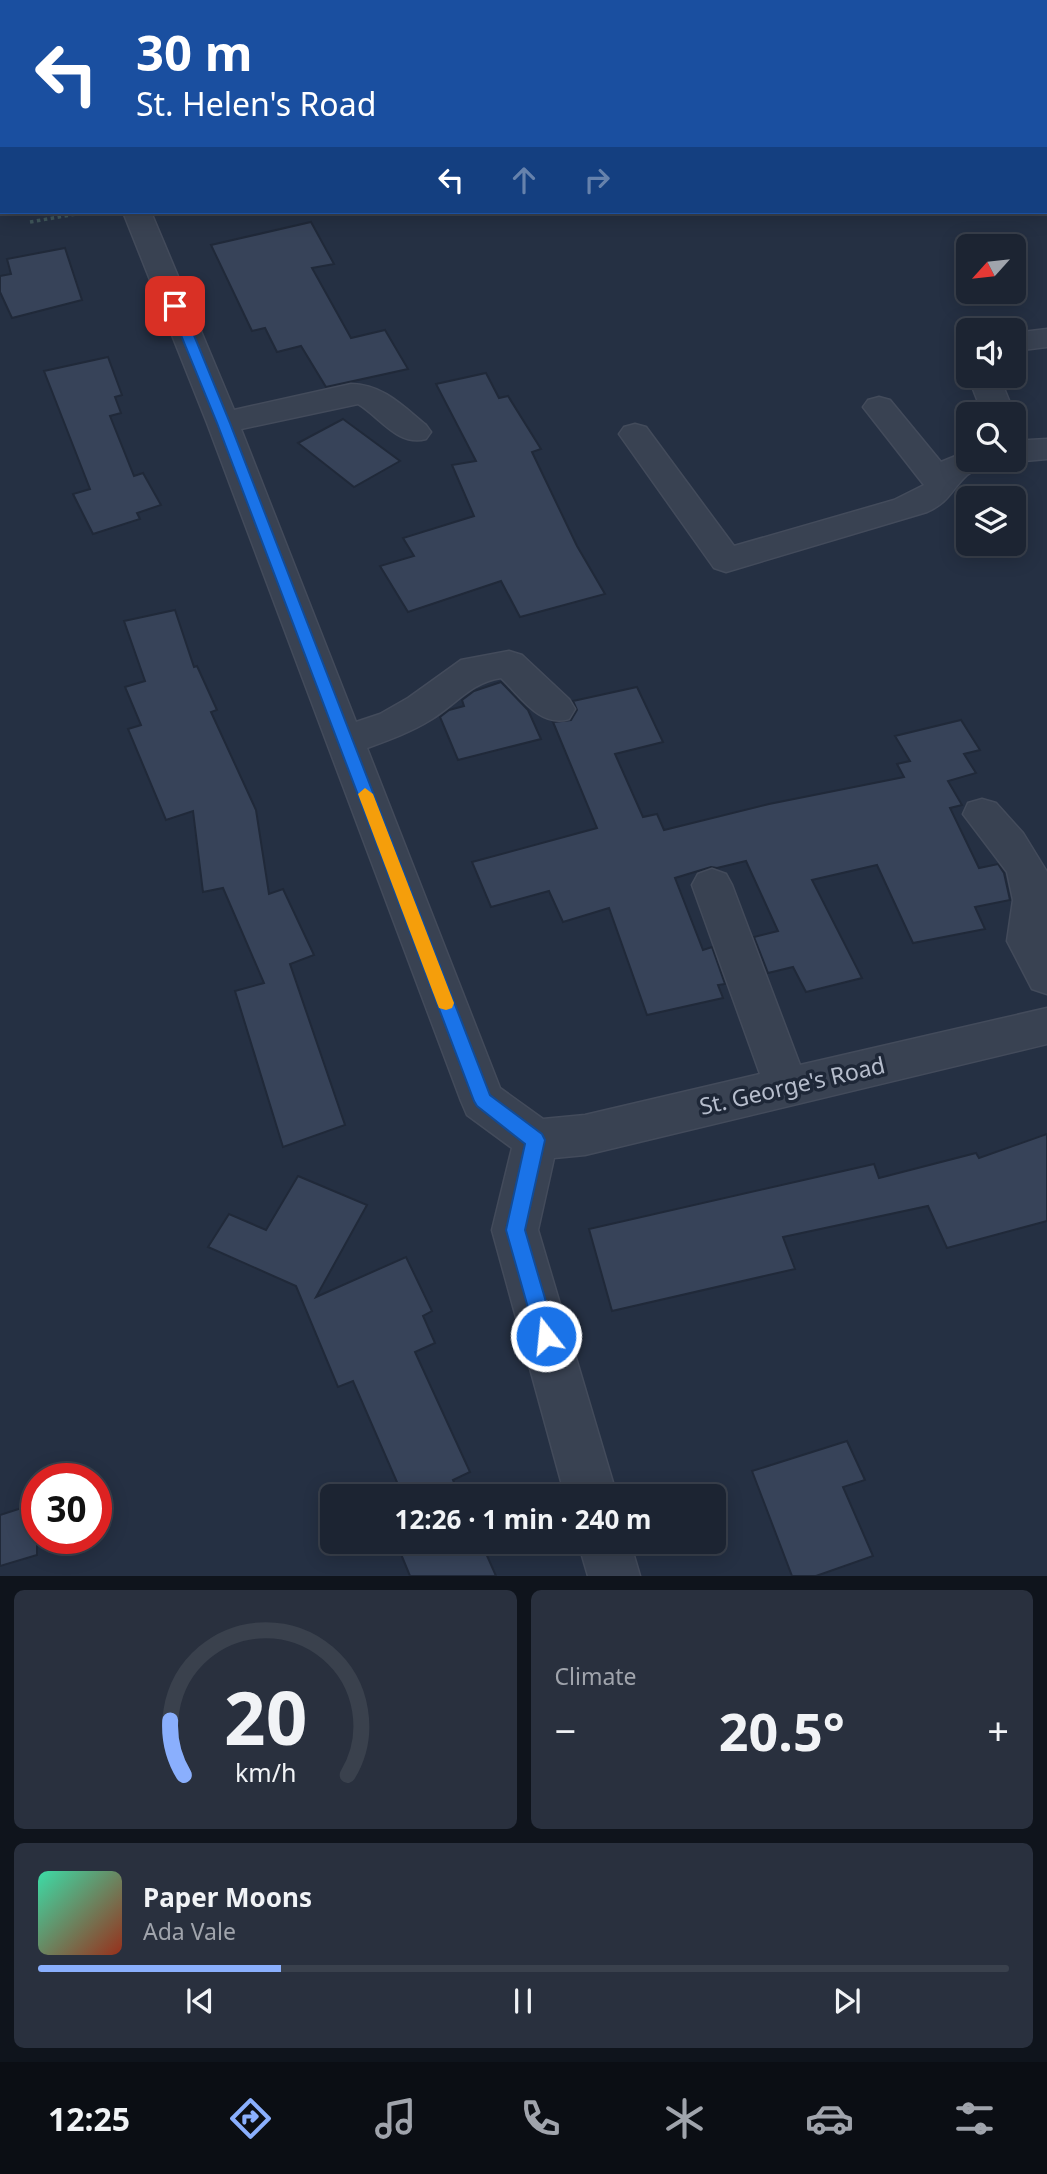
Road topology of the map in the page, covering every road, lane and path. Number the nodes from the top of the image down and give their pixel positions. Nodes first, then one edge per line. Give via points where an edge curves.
1 (77, 214) edge
2 (138, 214) edge
3 (25, 223) dead end
4 (1047, 338) edge
5 (1026, 340) edge
6 (879, 407) dead end
7 (223, 423) junction
8 (415, 432) dead end
9 (635, 434) dead end
10 (1047, 449) edge
11 (1026, 450) edge
12 (956, 468) edge
13 (942, 486) junction
14 (556, 709) dead end
15 (345, 741) junction
16 (982, 814) dead end
17 (712, 885) dead end
18 (1047, 977) edge
19 (1047, 1026) edge
20 (786, 1086) junction
21 (536, 1140) junction
22 (588, 1484) edge
23 (608, 1554) edge
24 (614, 1576) edge

1 - 3 path
2 - 7 street
4 - 5 street
6 - 13 street
7 - 8 street via 364,394
7 - 15 street
9 - 13 street via 726,560 906,508 929,499
10 - 11 street
12 - 13 street via 946,474
14 - 15 street via 509,664 474,669 393,724
15 - 21 street via 483,1101
16 - 18 street via 1023,859 1034,889 1028,941
17 - 20 street
19 - 20 street, St. George's Road
20 - 21 street, St. George's Road via 585,1135
21 - 22 street via 515,1230
23 - 24 street

